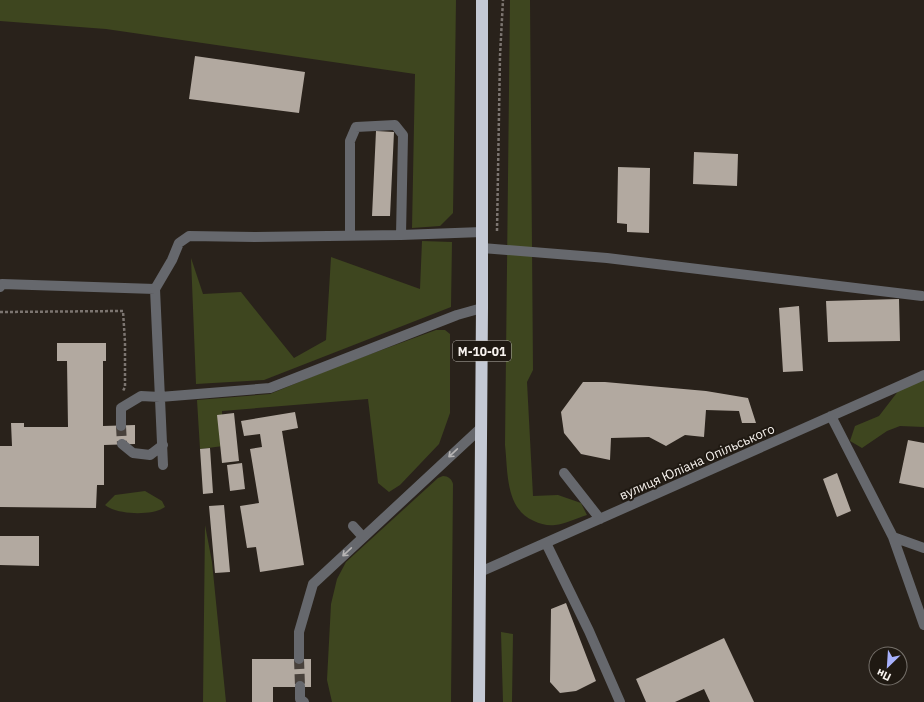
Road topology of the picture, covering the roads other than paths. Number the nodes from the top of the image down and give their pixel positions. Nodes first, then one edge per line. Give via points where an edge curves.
1 (482, 0) edge
2 (482, 232) junction
3 (401, 235) junction
4 (350, 236) junction
5 (482, 248) junction
6 (0, 287) edge
7 (155, 289) junction
8 (922, 296) dead end
9 (482, 308) junction
10 (924, 375) edge
11 (160, 397) junction
12 (831, 416) junction
13 (121, 426) tunnel mouth
14 (482, 427) junction
15 (122, 444) dead end
16 (162, 445) junction
17 (163, 465) dead end
18 (564, 473) dead end
19 (600, 519) junction
20 (353, 526) dead end
21 (363, 537) junction
22 (893, 537) junction
23 (546, 543) junction
24 (924, 548) edge
25 (480, 572) junction
26 (924, 625) edge
27 (299, 659) tunnel mouth
28 (300, 686) tunnel mouth
29 (304, 702) edge
30 (479, 702) edge
31 (620, 702) edge

1 - 2 highway, М-10-01
2 - 3 street
2 - 5 highway, М-10-01
3 - 4 street
3 - 4 street via 403,134 395,125 356,127 350,141
4 - 7 street via 189,236 179,243
5 - 8 street via 607,258
5 - 9 highway, М-10-01
6 - 7 street via 2,284
7 - 11 street
9 - 11 street via 457,315 270,388
9 - 14 highway, М-10-01
10 - 12 street, вулиця Юліана Опільського
11 - 13 street via 141,396 121,408
11 - 16 street
12 - 19 street, вулиця Юліана Опільського
12 - 22 street
14 -> 21 street
14 - 25 highway, М-10-01
15 - 16 street via 133,453 150,455
16 - 17 street
18 - 19 street
19 - 23 street, вулиця Юліана Опільського
20 - 21 street
21 -> 27 street via 313,584 298,632
22 - 24 street
22 - 26 street
23 - 25 street, вулиця Юліана Опільського
23 - 31 street
25 - 30 highway, М-10-01
28 - 29 street via 300,699

